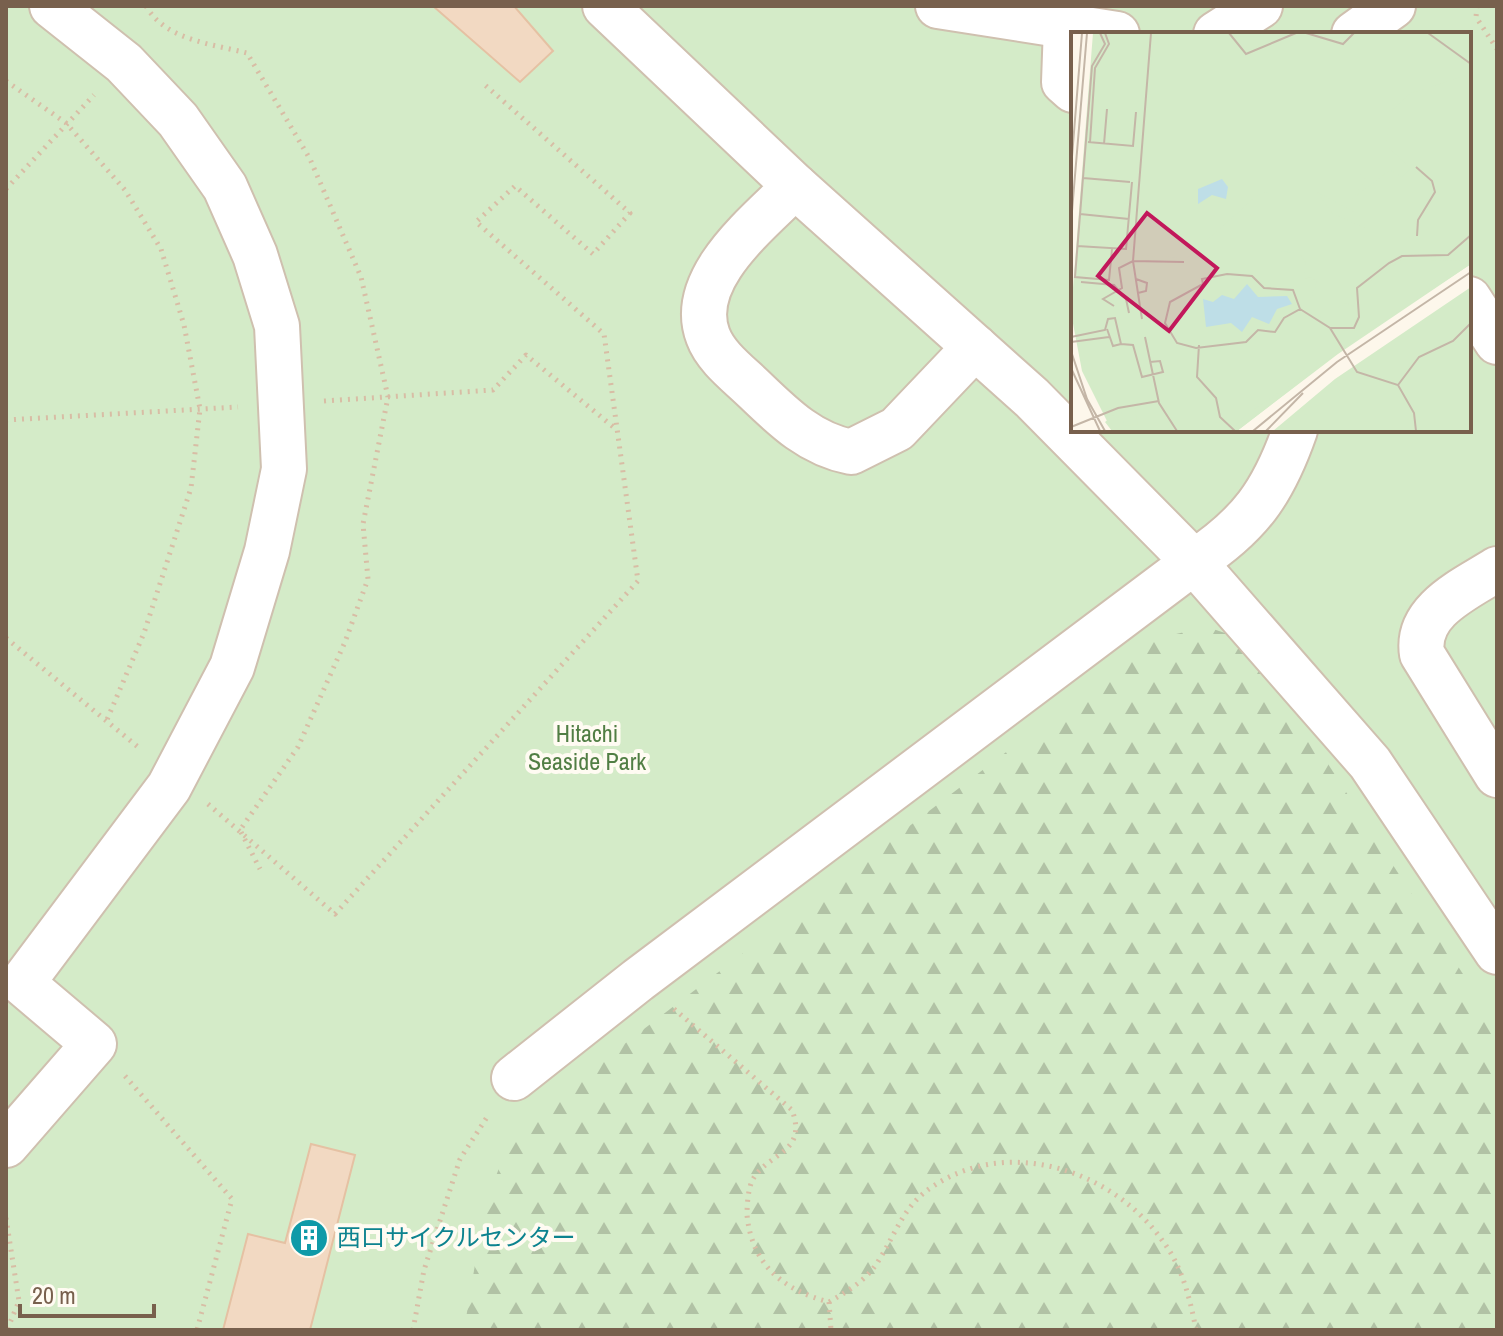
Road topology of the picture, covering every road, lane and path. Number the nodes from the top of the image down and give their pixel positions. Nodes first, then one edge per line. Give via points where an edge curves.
1 (52, 6) edge
2 (605, 6) edge
3 (938, 6) edge
4 (1260, 6) edge
5 (1393, 6) edge
6 (1477, 6) edge
7 (1069, 16) edge
8 (1112, 32) edge
9 (1219, 32) edge
10 (1357, 32) edge
11 (1497, 49) edge
12 (6, 81) edge
13 (485, 85) dead end
14 (1071, 88) edge
15 (50, 141) dead end
16 (795, 186) junction
17 (6, 189) edge
18 (1471, 302) edge
19 (1497, 342) edge
20 (975, 347) junction
21 (283, 404) junction
22 (200, 409) junction
23 (6, 420) edge
24 (617, 430) junction
25 (1294, 432) edge
26 (1194, 562) junction
27 (1497, 569) edge
28 (6, 638) edge
29 (106, 722) junction
30 (172, 775) junction
31 (1497, 775) edge
32 (240, 830) junction
33 (260, 869) dead end
34 (1497, 952) edge
35 (638, 980) junction
36 (121, 1072) dead end
37 (514, 1078) joint
38 (6, 1145) edge
39 (6, 1218) edge
40 (829, 1302) junction
41 (7, 1330) edge
42 (197, 1330) edge
43 (413, 1330) edge
44 (831, 1330) edge
45 (1196, 1330) edge

1 - 21 street via 124,63 178,120 225,187 255,255 277,326
2 - 16 street
3 - 7 street
4 - 9 street
5 - 10 street
6 - 11 path via 1476,17
7 - 8 street
7 - 14 street via 1064,82
12 - 22 path via 66,123 125,190 161,249 184,325
13 - 24 path via 630,213 593,254 515,186 476,222 604,334
15 - 17 path
16 - 20 street
16 - 20 street via 717,271 706,304 707,336 720,356 775,409 813,440 851,452 897,429
18 - 19 street
20 - 26 street
21 - 22 path
21 - 24 path via 493,390 526,355
21 - 30 street via 284,469 267,551 232,667
22 - 23 path
22 - 29 path via 191,488 144,633
24 - 32 path via 638,581 335,914
25 - 26 street via 1280,475 1260,507
26 - 34 street via 1370,763
26 - 35 street
27 - 31 street via 1436,610 1422,627 1422,654
28 - 29 path
29 - 30 path
30 - 32 path
30 - 38 street via 169,787 22,983 94,1044
32 - 33 path
35 - 37 street
35 - 40 path via 792,1110 793,1141 753,1179 749,1233 759,1259 777,1280 801,1295
36 - 42 path via 232,1199
37 - 43 path via 460,1159 424,1270
39 - 41 path via 19,1301
40 - 44 path
40 - 45 path via 857,1285 879,1261 898,1220 930,1188 969,1166 1014,1159 1071,1171 1122,1198 1162,1240 1189,1291

